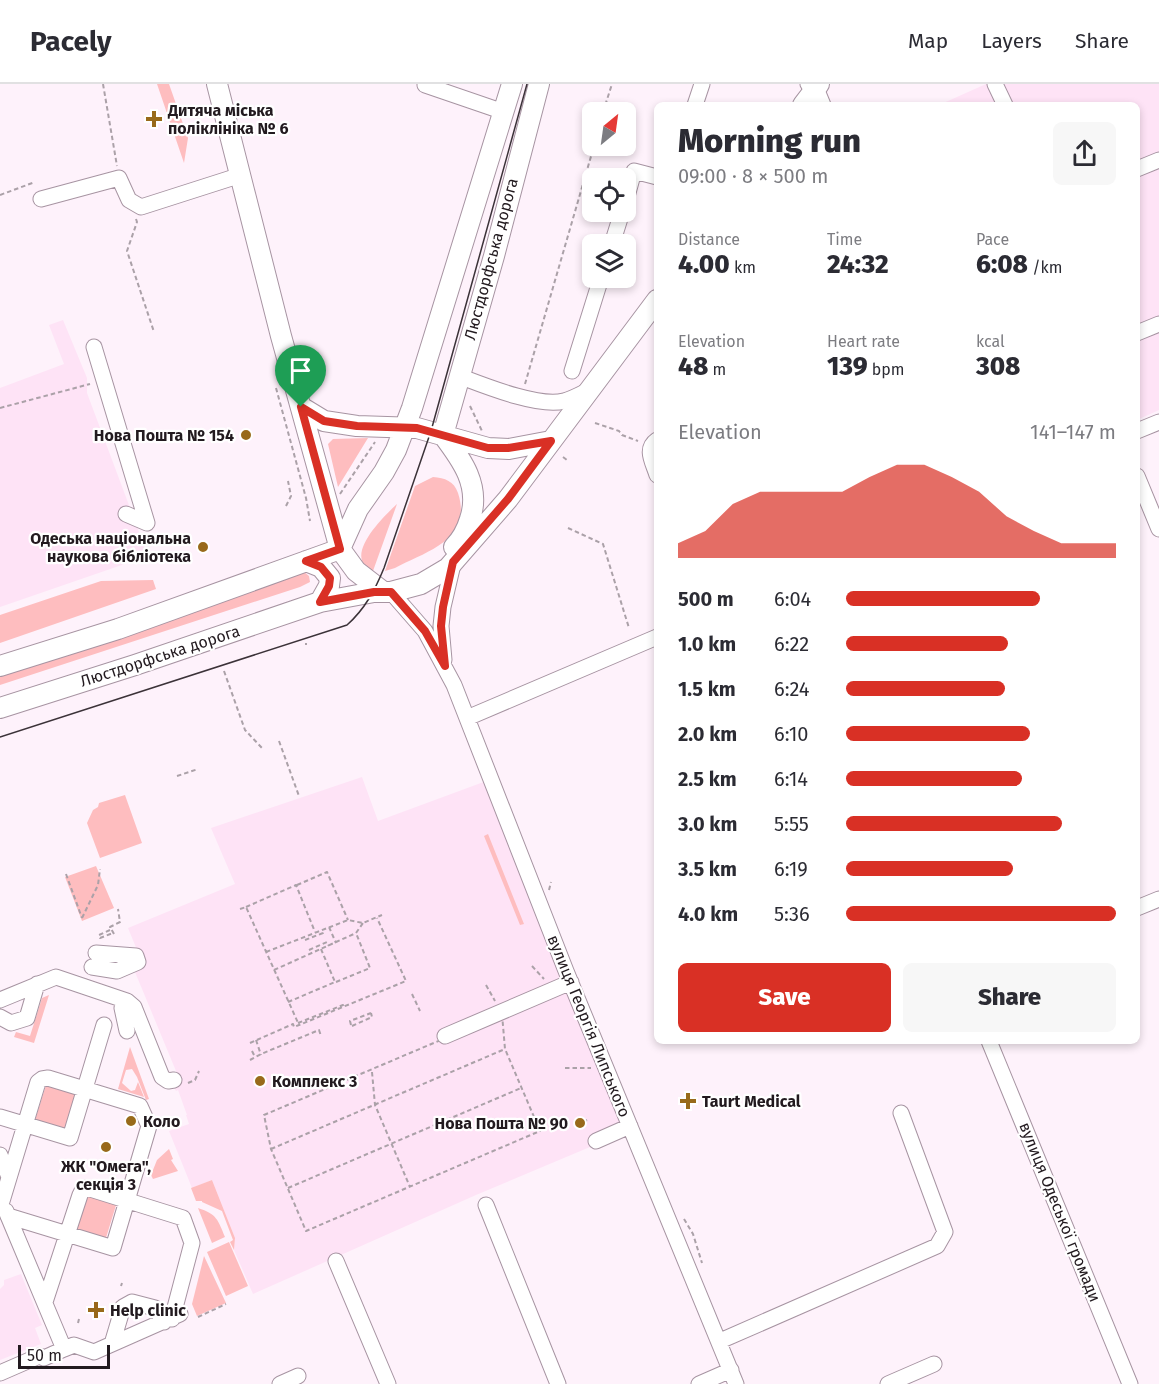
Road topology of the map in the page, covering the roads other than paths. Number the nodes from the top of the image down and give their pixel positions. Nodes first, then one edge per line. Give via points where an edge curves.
1 (217, 84) edge
2 (513, 84) edge
3 (539, 84) edge
4 (702, 84) edge
5 (995, 84) edge
6 (425, 85) edge
7 (816, 90) edge
8 (696, 102) edge
9 (806, 102) edge
10 (1004, 102) edge
11 (504, 112) junction
12 (1159, 160) edge
13 (1140, 168) edge
14 (636, 172) edge
15 (240, 175) junction
16 (654, 176) edge
17 (41, 199) dead end
18 (598, 288) edge
19 (654, 304) edge
20 (1159, 324) edge
21 (1140, 332) edge
22 (94, 346) dead end
23 (572, 371) dead end
24 (459, 376) junction
25 (589, 390) junction
26 (301, 407) junction
27 (1159, 422) edge
28 (343, 425) junction
29 (404, 428) junction
30 (1140, 430) edge
31 (434, 432) junction
32 (551, 441) junction
33 (654, 443) edge
34 (313, 451) junction
35 (654, 466) edge
36 (1140, 483) edge
37 (126, 514) dead end
38 (1159, 529) edge
39 (458, 543) junction
40 (340, 549) junction
41 (306, 561) junction
42 (453, 562) junction
43 (381, 589) junction
44 (320, 602) junction
45 (654, 638) edge
46 (0, 666) edge
47 (445, 666) junction
48 (0, 708) edge
49 (467, 718) junction
50 (1159, 899) edge
51 (1140, 907) edge
52 (94, 954) dead end
53 (571, 982) junction
54 (37, 984) junction
55 (86, 987) junction
56 (0, 1000) edge
57 (0, 1017) edge
58 (119, 1017) junction
59 (445, 1036) dead end
60 (990, 1044) edge
61 (179, 1082) road end
62 (85, 1089) junction
63 (901, 1113) dead end
64 (0, 1117) edge
65 (25, 1125) junction
66 (630, 1126) junction
67 (596, 1141) dead end
68 (0, 1155) edge
69 (9, 1177) junction
70 (1, 1199) edge
71 (127, 1200) junction
72 (486, 1205) dead end
73 (8, 1216) junction
74 (67, 1234) junction
75 (336, 1261) dead end
76 (45, 1302) junction
77 (185, 1302) dead end
78 (168, 1320) junction
79 (720, 1341) junction
80 (112, 1344) junction
81 (46, 1353) junction
82 (934, 1364) dead end
83 (0, 1373) edge
84 (298, 1376) dead end
85 (734, 1377) edge
86 (0, 1381) edge
87 (280, 1384) edge
88 (388, 1384) edge
89 (558, 1384) edge
90 (699, 1384) edge
91 (888, 1384) edge
92 (1130, 1384) edge

1 - 15 main road
2 - 11 main road, Люстдорфська дорога
3 - 24 main road, Люстдорфська дорога
4 - 8 street
5 - 10 street
6 - 11 street
7 - 9 main road
11 - 29 main road, Люстдорфська дорога
12 - 13 street
14 - 16 street
15 - 17 street via 141,207 129,200 119,178
15 - 26 main road
18 - 23 street
19 - 25 main road, Люстдорфська дорога
20 - 21 street
22 - 37 street via 147,523
24 - 25 street via 553,403
24 - 31 main road, Люстдорфська дорога
25 - 32 main road, Люстдорфська дорога
26 - 28 main road via 324,421
26 - 34 main road
27 - 30 street
28 - 29 main road
28 - 34 main road
29 - 31 main road
29 - 40 main road, Люстдорфська дорога via 396,450 358,509
31 - 32 main road via 488,448
31 - 39 main road via 460,457 475,495 467,528
32 - 42 main road, Люстдорфська дорога
33 - 35 street via 649,451
34 - 40 main road
36 - 38 street
39 - 42 street, вулиця Георгія Липського
39 - 43 main road via 425,570
40 - 41 main road
40 - 43 main road via 356,571
41 - 44 main road via 321,567 330,578
41 - 46 main road via 118,629
42 - 43 main road, Люстдорфська дорога via 421,584
42 - 47 street, вулиця Георгія Липського via 441,626
43 - 44 main road, Люстдорфська дорога
43 - 47 street, вулиця Георгія Липського via 425,631
44 - 48 main road, Люстдорфська дорога
45 - 49 street
47 - 49 street, вулиця Георгія Липського
49 - 53 street, вулиця Георгія Липського
50 - 51 street
52 - 55 street
53 - 59 street
53 - 66 street, вулиця Георгія Липського
54 - 55 street via 56,977
54 - 56 street
54 - 57 street via 27,1018 11,1023
55 - 58 street
58 - 61 street via 134,1007 162,1077
58 - 62 street
60 - 92 street, вулиця Одеської громади
62 - 65 street via 42,1079
62 - 65 street via 70,1138
62 - 71 street via 140,1106 149,1126
63 - 79 street via 945,1232 942,1240 937,1246
64 - 65 street
65 - 69 street
66 - 67 street
66 - 79 street, вулиця Георгія Липського
68 - 69 street
69 - 70 street
70 - 73 street
71 - 74 street via 84,1189
71 - 74 street via 113,1248
71 - 78 street via 183,1218 192,1243
72 - 89 street
73 - 74 street
73 - 76 street
74 - 76 street
75 - 88 street
76 - 81 street
77 - 78 street via 180,1314
78 - 80 street
78 - 80 street via 155,1308 132,1302 123,1307
79 - 85 street, вулиця Георгія Липського
80 - 81 street via 94,1352 74,1346
81 - 83 street
81 - 86 street via 42,1363
82 - 91 street
84 - 87 street
85 - 90 street

